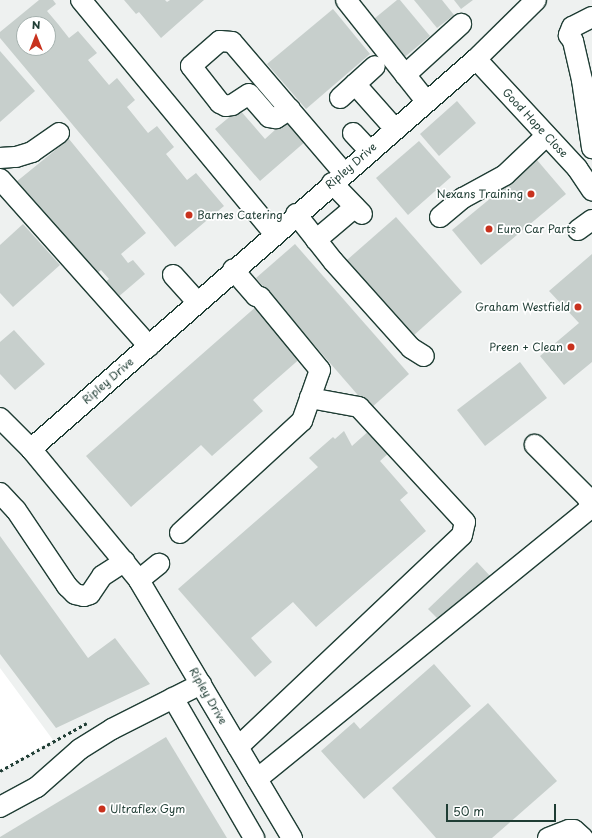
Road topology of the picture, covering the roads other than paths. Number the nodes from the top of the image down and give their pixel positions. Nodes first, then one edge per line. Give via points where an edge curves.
1 (81, 0) edge
2 (346, 0) edge
3 (527, 3) edge
4 (592, 17) edge
5 (461, 24) dead end
6 (476, 59) junction
7 (374, 66) dead end
8 (405, 75) junction
9 (355, 84) junction
10 (340, 98) dead end
11 (426, 100) junction
12 (290, 109) junction
13 (394, 128) junction
14 (59, 133) dead end
15 (353, 133) dead end
16 (546, 136) junction
17 (592, 148) edge
18 (369, 150) junction
19 (0, 158) edge
20 (338, 178) junction
21 (0, 179) edge
22 (592, 190) edge
23 (296, 214) junction
24 (440, 217) dead end
25 (274, 233) junction
26 (316, 240) junction
27 (233, 270) junction
28 (173, 276) dead end
29 (197, 302) junction
30 (148, 346) junction
31 (424, 356) dead end
32 (310, 398) junction
33 (0, 418) edge
34 (535, 445) dead end
35 (31, 449) junction
36 (0, 493) edge
37 (180, 533) dead end
38 (125, 561) junction
39 (159, 564) dead end
40 (139, 580) junction
41 (201, 684) junction
42 (173, 698) junction
43 (238, 747) junction
44 (257, 779) junction
45 (0, 807) edge
46 (254, 838) edge
47 (292, 838) edge
48 (548, 838) edge
49 (583, 838) edge

1 - 25 street
2 - 8 street
3 - 6 street, Ripley Drive
4 - 17 street via 572,27 570,35 582,80
5 - 8 street
6 - 11 street, Ripley Drive
6 - 16 street, Good Hope Close
7 - 9 street
8 - 11 street
9 - 10 street
9 - 13 street
11 - 13 street, Ripley Drive
12 - 12 street via 276,118 269,117 249,94 226,106 220,103 191,66 220,41 228,40
12 - 20 street
13 - 18 street, Ripley Drive
14 - 19 street via 32,152
15 - 18 street
16 - 22 street, Good Hope Close via 577,168
16 - 24 street via 505,175 463,198
18 - 20 street, Ripley Drive
20 - 23 street, Ripley Drive
20 - 26 street via 359,210
21 - 30 street
23 - 25 street, Ripley Drive
23 - 26 street
25 - 27 street, Ripley Drive
26 - 31 street via 411,348
27 - 29 street, Ripley Drive
27 - 32 street via 256,296 260,297 320,370
28 - 29 street
29 - 30 street, Ripley Drive
30 - 35 street, Ripley Drive
32 - 37 street via 302,421
32 - 43 street via 359,407 465,522 462,534
33 - 35 street
34 - 44 street via 587,497 590,504 588,510
35 - 38 street, Ripley Drive
36 - 38 street via 16,510 75,594 90,594 102,576
38 - 40 street, Ripley Drive
39 - 40 street
40 - 41 street, Ripley Drive
41 - 42 street
41 - 43 street, Ripley Drive
42 - 45 street via 112,728 80,749 37,787
42 - 46 street
43 - 44 street, Ripley Drive
44 - 47 street, Ripley Drive
48 - 49 street via 562,831 574,830

